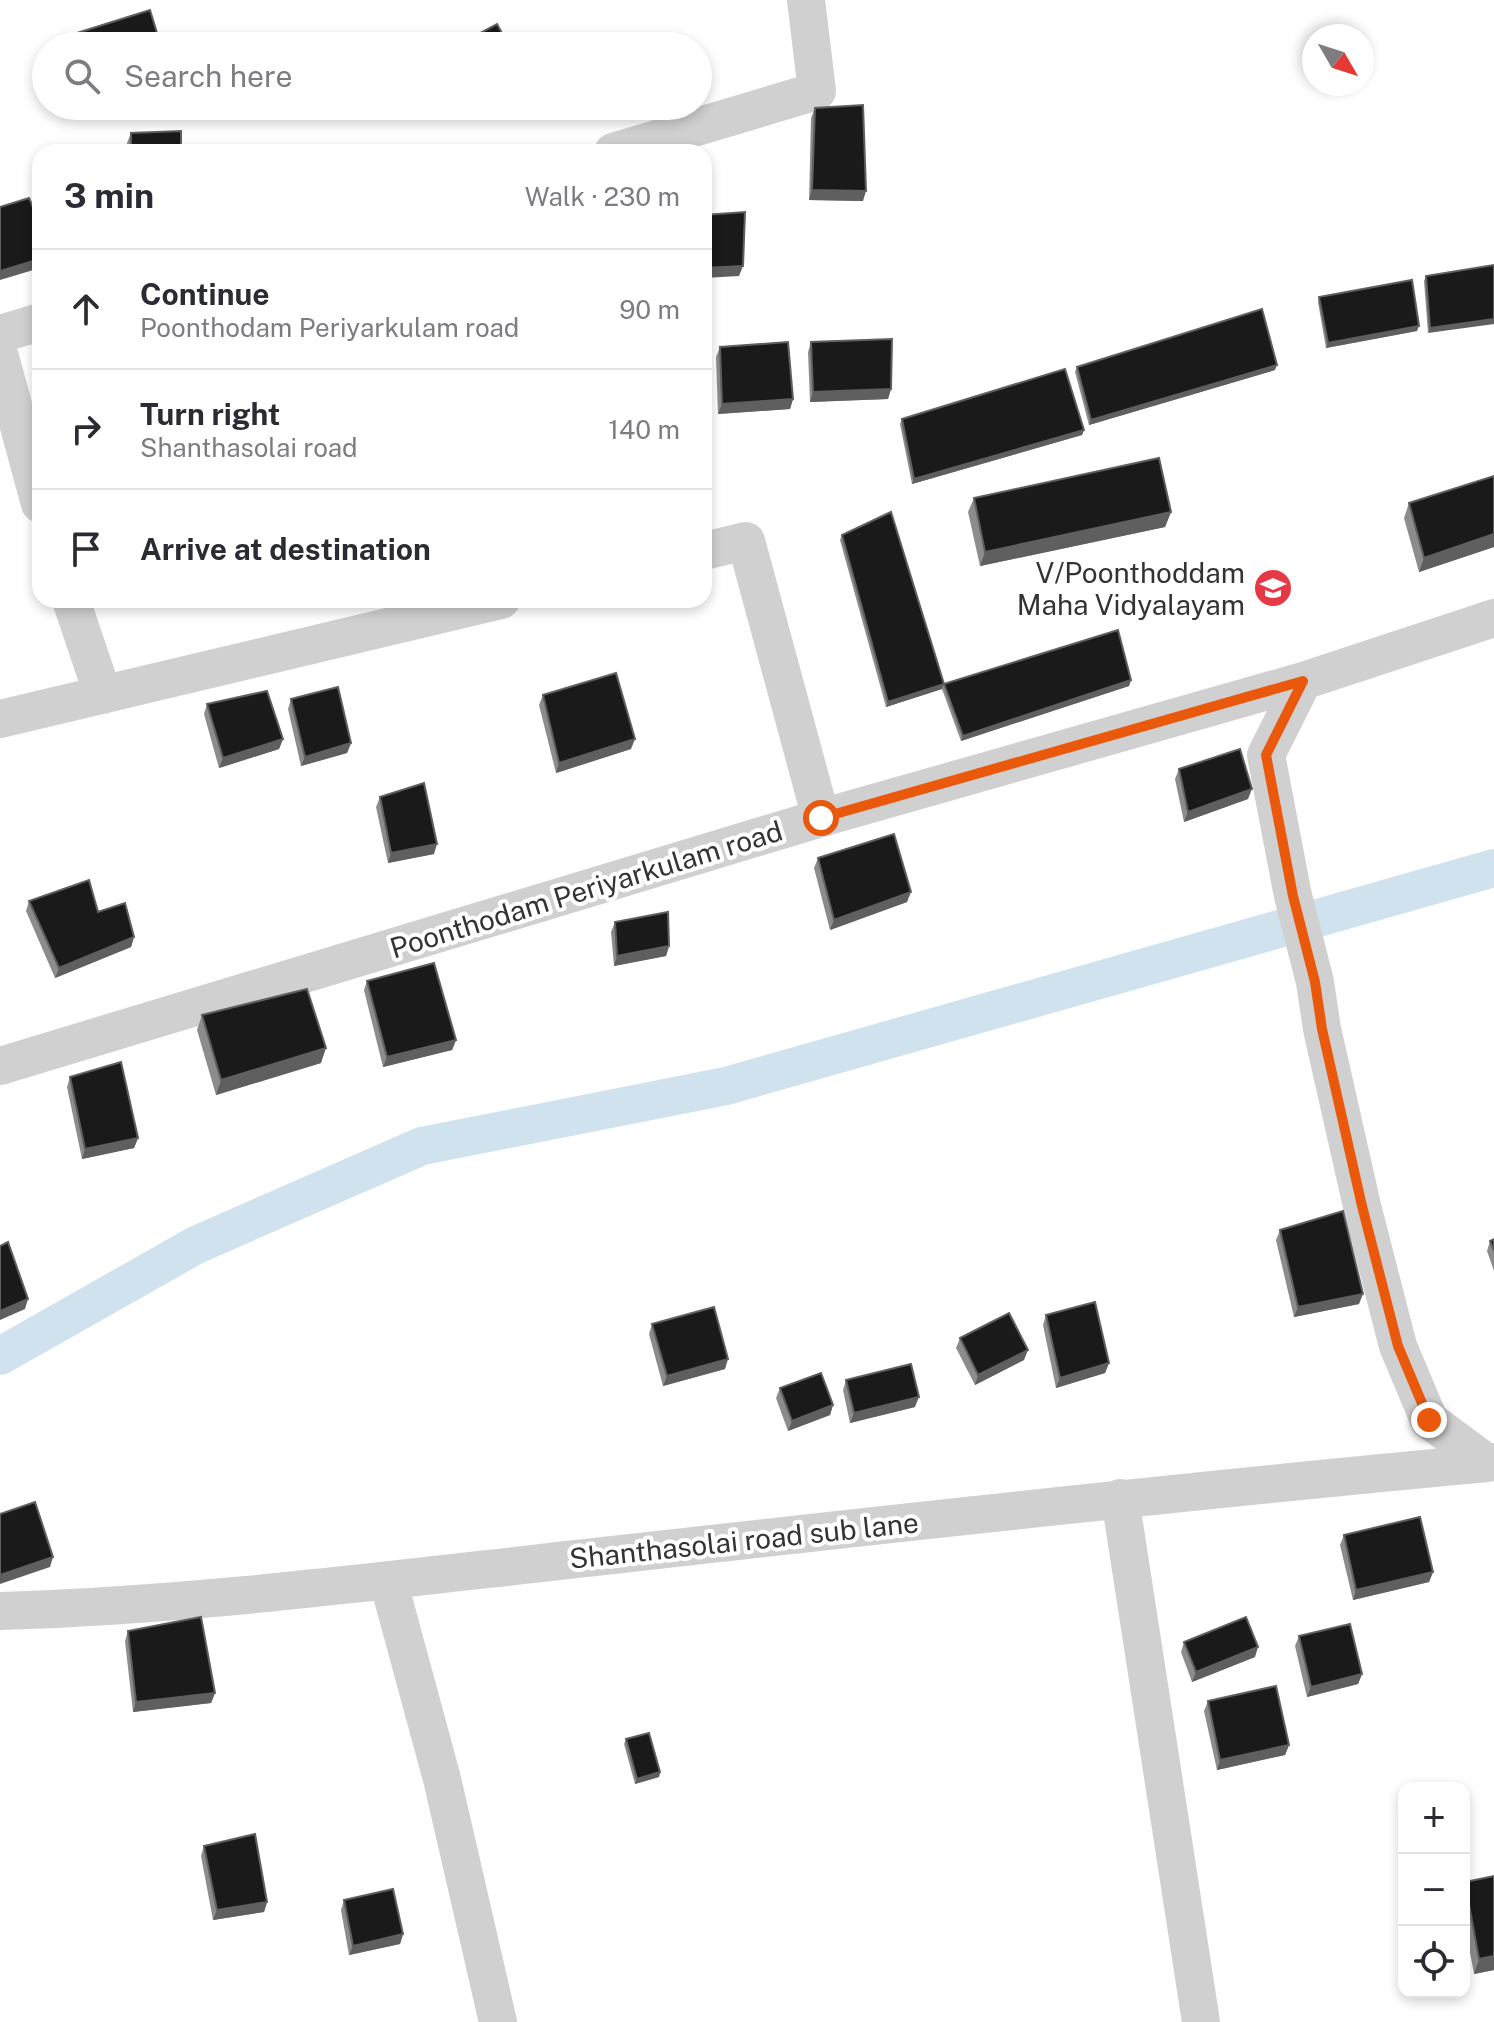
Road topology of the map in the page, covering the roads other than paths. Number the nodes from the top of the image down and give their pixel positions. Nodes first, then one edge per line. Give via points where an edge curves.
1 (806, 0) edge
2 (640, 144) edge
3 (32, 324) edge
4 (0, 334) edge
5 (0, 357) edge
6 (32, 475) edge
7 (712, 549) edge
8 (74, 608) edge
9 (467, 608) edge
10 (1494, 618) edge
11 (1303, 681) junction
12 (103, 695) junction
13 (0, 719) edge
14 (821, 818) junction
15 (0, 1066) edge
16 (1491, 1462) edge
17 (1120, 1498) junction
18 (388, 1580) junction
19 (0, 1611) edge
20 (498, 2022) edge
21 (1201, 2022) edge

1 - 2 street via 817,91
3 - 4 street
5 - 6 street
7 - 14 street via 746,541
8 - 12 street
9 - 12 street
10 - 11 street, Poonthodam Periyarkulam road
11 - 14 street, Poonthodam Periyarkulam road
11 - 16 street via 1266,755 1322,1029 1398,1346 1429,1420
12 - 13 street
14 - 15 street, Poonthodam Periyarkulam road
16 - 17 street, Shanthasolai road sub lane
17 - 18 street, Shanthasolai road sub lane
17 - 21 street
18 - 19 street, Shanthasolai road sub lane via 81,1609
18 - 20 street via 442,1779

